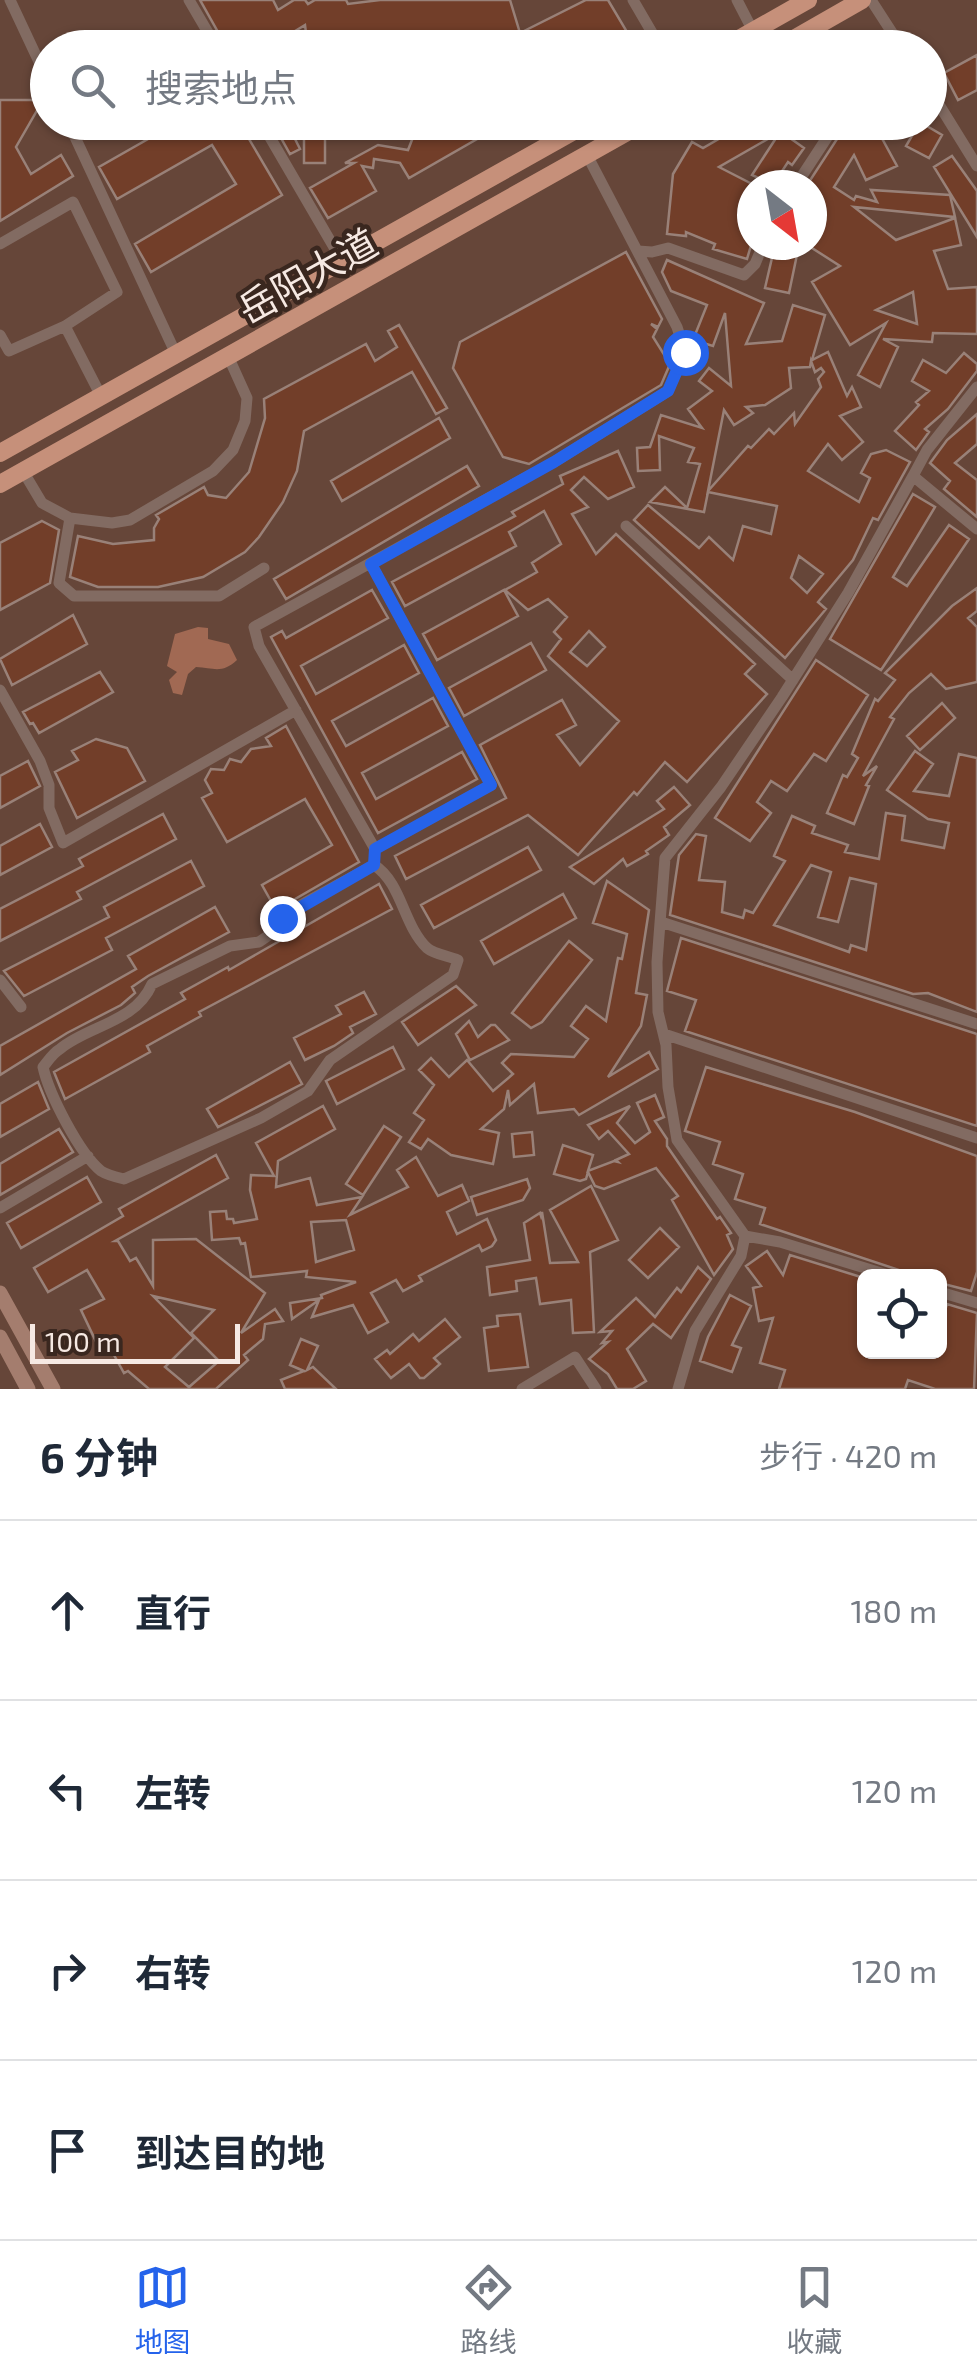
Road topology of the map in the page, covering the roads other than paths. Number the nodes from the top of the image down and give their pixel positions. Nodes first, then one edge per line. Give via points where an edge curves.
1 (10, 0) edge
2 (188, 0) edge
3 (633, 0) edge
4 (736, 0) edge
5 (808, 0) edge
6 (862, 0) edge
7 (871, 0) edge
8 (206, 30) edge
9 (650, 30) edge
10 (752, 30) edge
11 (755, 30) edge
12 (810, 30) edge
13 (890, 30) edge
14 (30, 43) edge
15 (947, 117) edge
16 (76, 140) edge
17 (271, 140) edge
18 (558, 140) edge
19 (613, 140) edge
20 (825, 140) edge
21 (587, 155) junction
22 (977, 166) edge
23 (806, 170) edge
24 (0, 244) edge
25 (638, 251) junction
26 (757, 260) edge
27 (342, 261) junction
28 (65, 326) junction
29 (0, 336) edge
30 (176, 354) junction
31 (228, 356) junction
32 (977, 387) edge
33 (101, 396) junction
34 (0, 453) edge
35 (23, 471) junction
36 (913, 476) junction
37 (0, 484) edge
38 (70, 518) junction
39 (626, 526) dead end
40 (977, 529) edge
41 (371, 564) junction
42 (264, 568) dead end
43 (792, 680) junction
44 (0, 690) edge
45 (296, 710) junction
46 (375, 849) junction
47 (374, 865) junction
48 (661, 922) junction
49 (0, 980) edge
50 (21, 1006) dead end
51 (977, 1024) edge
52 (664, 1034) junction
53 (977, 1138) edge
54 (88, 1156) junction
55 (0, 1208) edge
56 (744, 1236) junction
57 (868, 1269) edge
58 (0, 1293) edge
59 (947, 1294) edge
60 (977, 1304) edge
61 (0, 1336) edge
62 (28, 1389) edge
63 (53, 1389) edge
64 (522, 1389) edge
65 (596, 1389) edge
66 (678, 1389) edge

1 - 14 street
2 - 8 street
3 - 9 street
4 - 10 street
5 - 11 main road
6 - 12 main road
7 - 13 street
15 - 22 street
16 - 30 street
17 - 27 street
18 - 27 main road, 岳阳大道
19 - 21 main road, 岳阳大道
20 - 23 street
21 - 25 street
21 - 31 main road, 岳阳大道
24 - 28 street via 73,202 117,292
25 - 26 street via 668,248 744,276
25 - 41 street via 685,352 668,391
27 - 30 main road, 岳阳大道
28 - 29 street via 8,351
28 - 33 street
30 - 33 main road, 岳阳大道
31 - 35 main road, 岳阳大道
31 - 38 street via 247,398 245,422 213,471 130,520
32 - 36 street
33 - 34 main road, 岳阳大道
35 - 37 main road, 岳阳大道
35 - 38 street via 42,503
36 - 40 street
36 - 43 street
38 - 42 street via 60,583 74,596 219,596
39 - 43 street
41 - 45 street via 254,627
41 - 46 street via 491,785
43 - 48 street via 665,858
44 - 45 street via 40,761 63,843
45 - 46 street
46 - 47 street
47 - 54 street via 297,907 259,942 230,946 152,984 128,1013 61,1047 42,1066
47 - 54 street via 386,872 429,950 458,960 452,975 330,1060 308,1091 261,1118 124,1179 103,1173
48 - 51 street
48 - 52 street via 658,1012
49 - 50 street
52 - 53 street
52 - 56 street via 677,1140
54 - 55 street
56 - 57 street
56 - 66 street via 741,1256 695,1331
58 - 63 main road
59 - 60 street
61 - 62 main road
64 - 65 street via 575,1356

